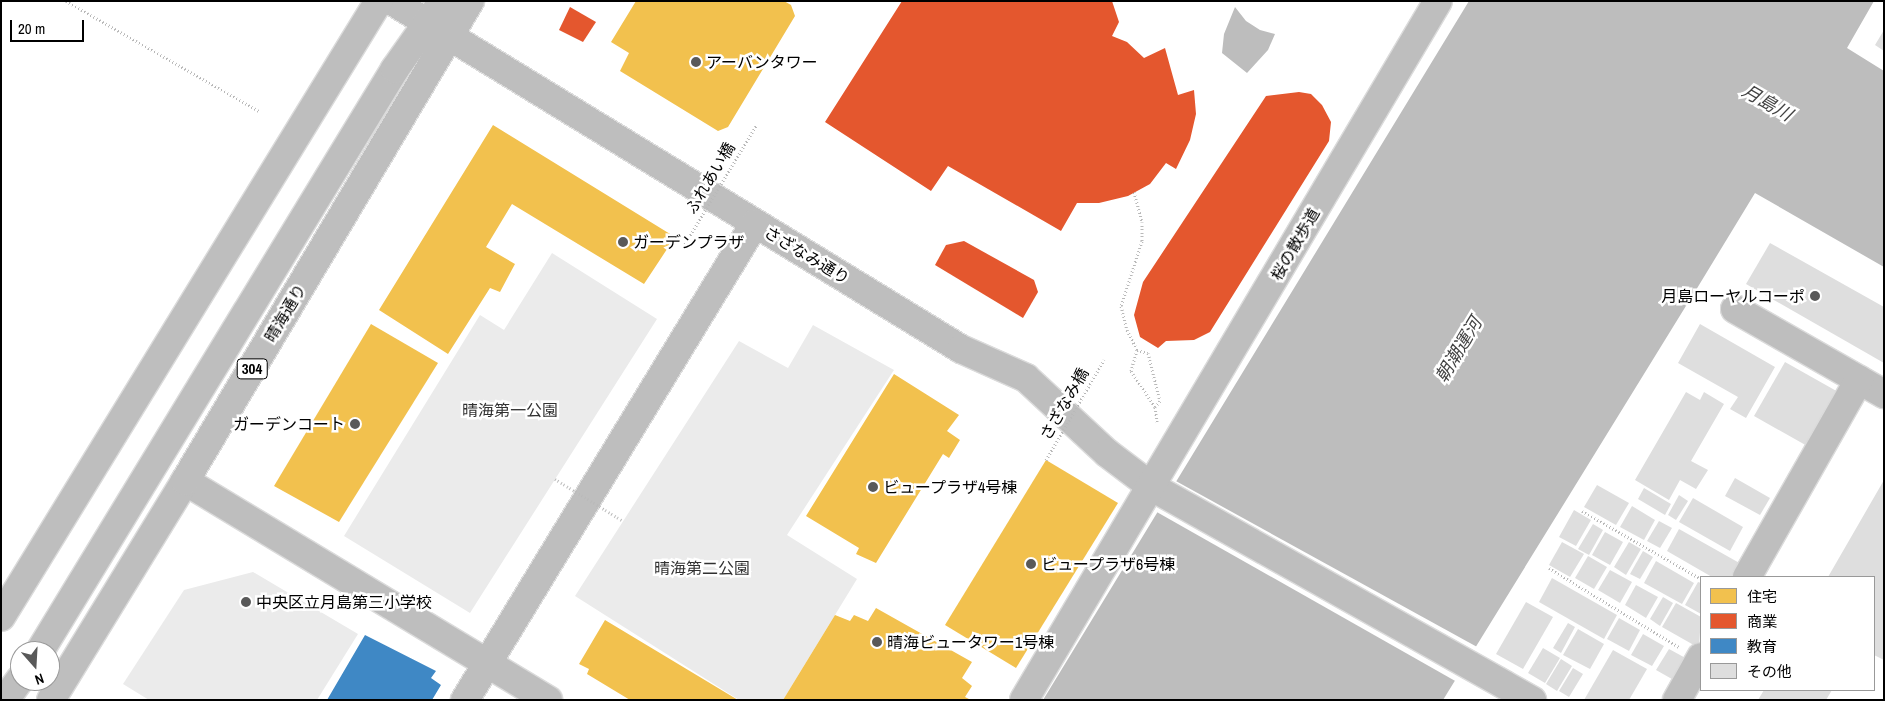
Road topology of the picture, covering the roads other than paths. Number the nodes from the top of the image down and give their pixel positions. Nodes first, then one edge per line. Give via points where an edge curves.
1 (379, 1) edge
2 (392, 1) edge
3 (443, 1) edge
4 (470, 1) edge
5 (1438, 1) edge
6 (438, 30) junction
7 (755, 223) junction
8 (1735, 309) dead end
9 (1860, 380) junction
10 (1884, 394) edge
11 (185, 482) junction
12 (1156, 490) junction
13 (1748, 576) edge
14 (121, 585) junction
15 (1, 617) edge
16 (46, 641) edge
17 (1700, 658) edge
18 (487, 663) junction
19 (51, 700) edge
20 (60, 700) edge
21 (465, 700) edge
22 (548, 700) edge
23 (1024, 700) edge
24 (1532, 700) edge
25 (1677, 700) edge

1 - 15 street
2 - 6 street, さざなみ通り
3 - 6 street, 晴海通り / 304
4 - 6 street, 晴海通り / 304
5 - 12 street, 桜の散歩道
6 - 7 street, さざなみ通り
6 - 11 street, 晴海通り / 304
6 - 16 street, 晴海通り / 304 via 395,69
7 - 12 street, さざなみ通り via 962,349 1026,378 1107,453
7 - 18 street
8 - 9 street
9 - 10 street
9 - 13 street
11 - 14 street, 晴海通り / 304
11 - 18 street
12 - 23 street, 桜の散歩道
12 - 24 street, さざなみ通り
14 - 19 street, 晴海通り / 304
14 - 20 street
17 - 25 street
18 - 21 street
18 - 22 street

